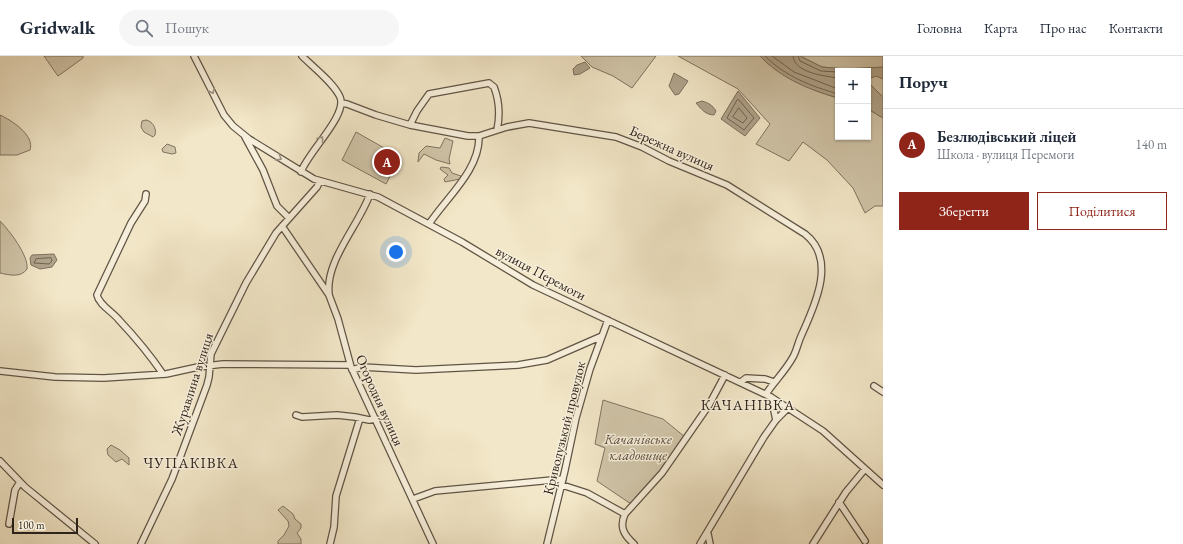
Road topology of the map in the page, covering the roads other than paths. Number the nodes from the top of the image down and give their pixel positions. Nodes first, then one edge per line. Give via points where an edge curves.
1 (194, 56) edge
2 (302, 56) edge
3 (342, 103) junction
4 (410, 125) junction
5 (497, 130) junction
6 (245, 136) junction
7 (478, 136) junction
8 (301, 172) junction
9 (320, 181) junction
10 (146, 194) dead end
11 (370, 194) junction
12 (289, 218) junction
13 (429, 224) junction
14 (282, 226) junction
15 (329, 295) junction
16 (608, 320) junction
17 (602, 336) junction
18 (210, 365) junction
19 (351, 367) junction
20 (0, 371) edge
21 (163, 374) junction
22 (725, 375) junction
23 (741, 382) junction
24 (774, 382) junction
25 (874, 386) dead end
26 (883, 392) edge
27 (769, 396) junction
28 (789, 407) junction
29 (296, 415) dead end
30 (360, 418) junction
31 (376, 419) junction
32 (776, 420) junction
33 (0, 461) edge
34 (865, 469) junction
35 (20, 482) junction
36 (562, 482) junction
37 (883, 485) edge
38 (413, 499) junction
39 (839, 502) junction
40 (625, 514) junction
41 (9, 524) dead end
42 (708, 534) junction
43 (865, 542) dead end
44 (95, 544) edge
45 (141, 544) edge
46 (330, 544) edge
47 (433, 544) edge
48 (547, 544) edge
49 (634, 544) edge
50 (700, 544) edge
51 (710, 544) edge
52 (813, 544) edge

1 -> 6 street via 224,115
2 - 3 street via 336,91
3 - 4 street, Бережна вулиця
8 -> 3 street via 309,155 338,116
4 - 5 street via 416,111 429,94 489,83 497,95
4 - 7 street, Бережна вулиця via 445,133
5 - 7 street, Бережна вулиця
5 - 24 street, Бережна вулиця via 519,124 538,124 622,139 669,162 727,185 810,237 821,257 818,294 793,358
6 -> 8 street, вулиця Перемоги
6 - 12 street via 263,170 277,206
7 - 13 street via 478,148 469,168
8 - 9 street, вулиця Перемоги
9 - 11 street, вулиця Перемоги
9 - 12 street, Журавлина вулиця
10 - 21 street via 145,201 131,223 97,294 101,302 146,350
11 - 13 street, вулиця Перемоги
11 - 15 street via 330,274
12 - 14 street, Журавлина вулиця
13 - 16 street, вулиця Перемоги via 533,285
14 - 15 street, Огородня вулиця
14 - 18 street, Журавлина вулиця via 264,252 230,313 211,354
15 - 19 street, Огородня вулиця
16 - 17 street, Криволузький провулок
16 - 22 street, вулиця Перемоги
17 - 19 street via 547,360 518,365 416,370
17 - 36 street, Криволузький провулок via 576,418
18 - 19 street
18 - 21 street
18 - 45 street, Журавлина вулиця via 207,385 172,479
19 - 31 street, Огородня вулиця
20 - 21 street via 81,378
22 - 23 street, вулиця Перемоги
22 - 40 street via 711,402 662,473
23 - 24 street via 746,378 765,378
23 - 27 street, вулиця Перемоги
24 - 27 street, Бережна вулиця
25 - 26 street
27 - 28 street, вулиця Перемоги
27 - 32 street
28 - 32 street
28 - 34 street, вулиця Перемоги via 823,431
29 - 30 street
30 - 31 street
30 - 46 street via 335,501 334,527
31 - 38 street, Огородня вулиця
32 - 42 street
33 - 35 street
34 - 37 street, вулиця Перемоги
34 - 39 street
35 - 41 street via 15,490
35 - 44 street
36 - 38 street via 436,491
36 - 40 street
36 - 48 street, Криволузький провулок
38 - 47 street, Огородня вулиця
39 - 43 street
39 - 52 street
40 - 49 street via 622,528
42 - 50 street
42 - 51 street

